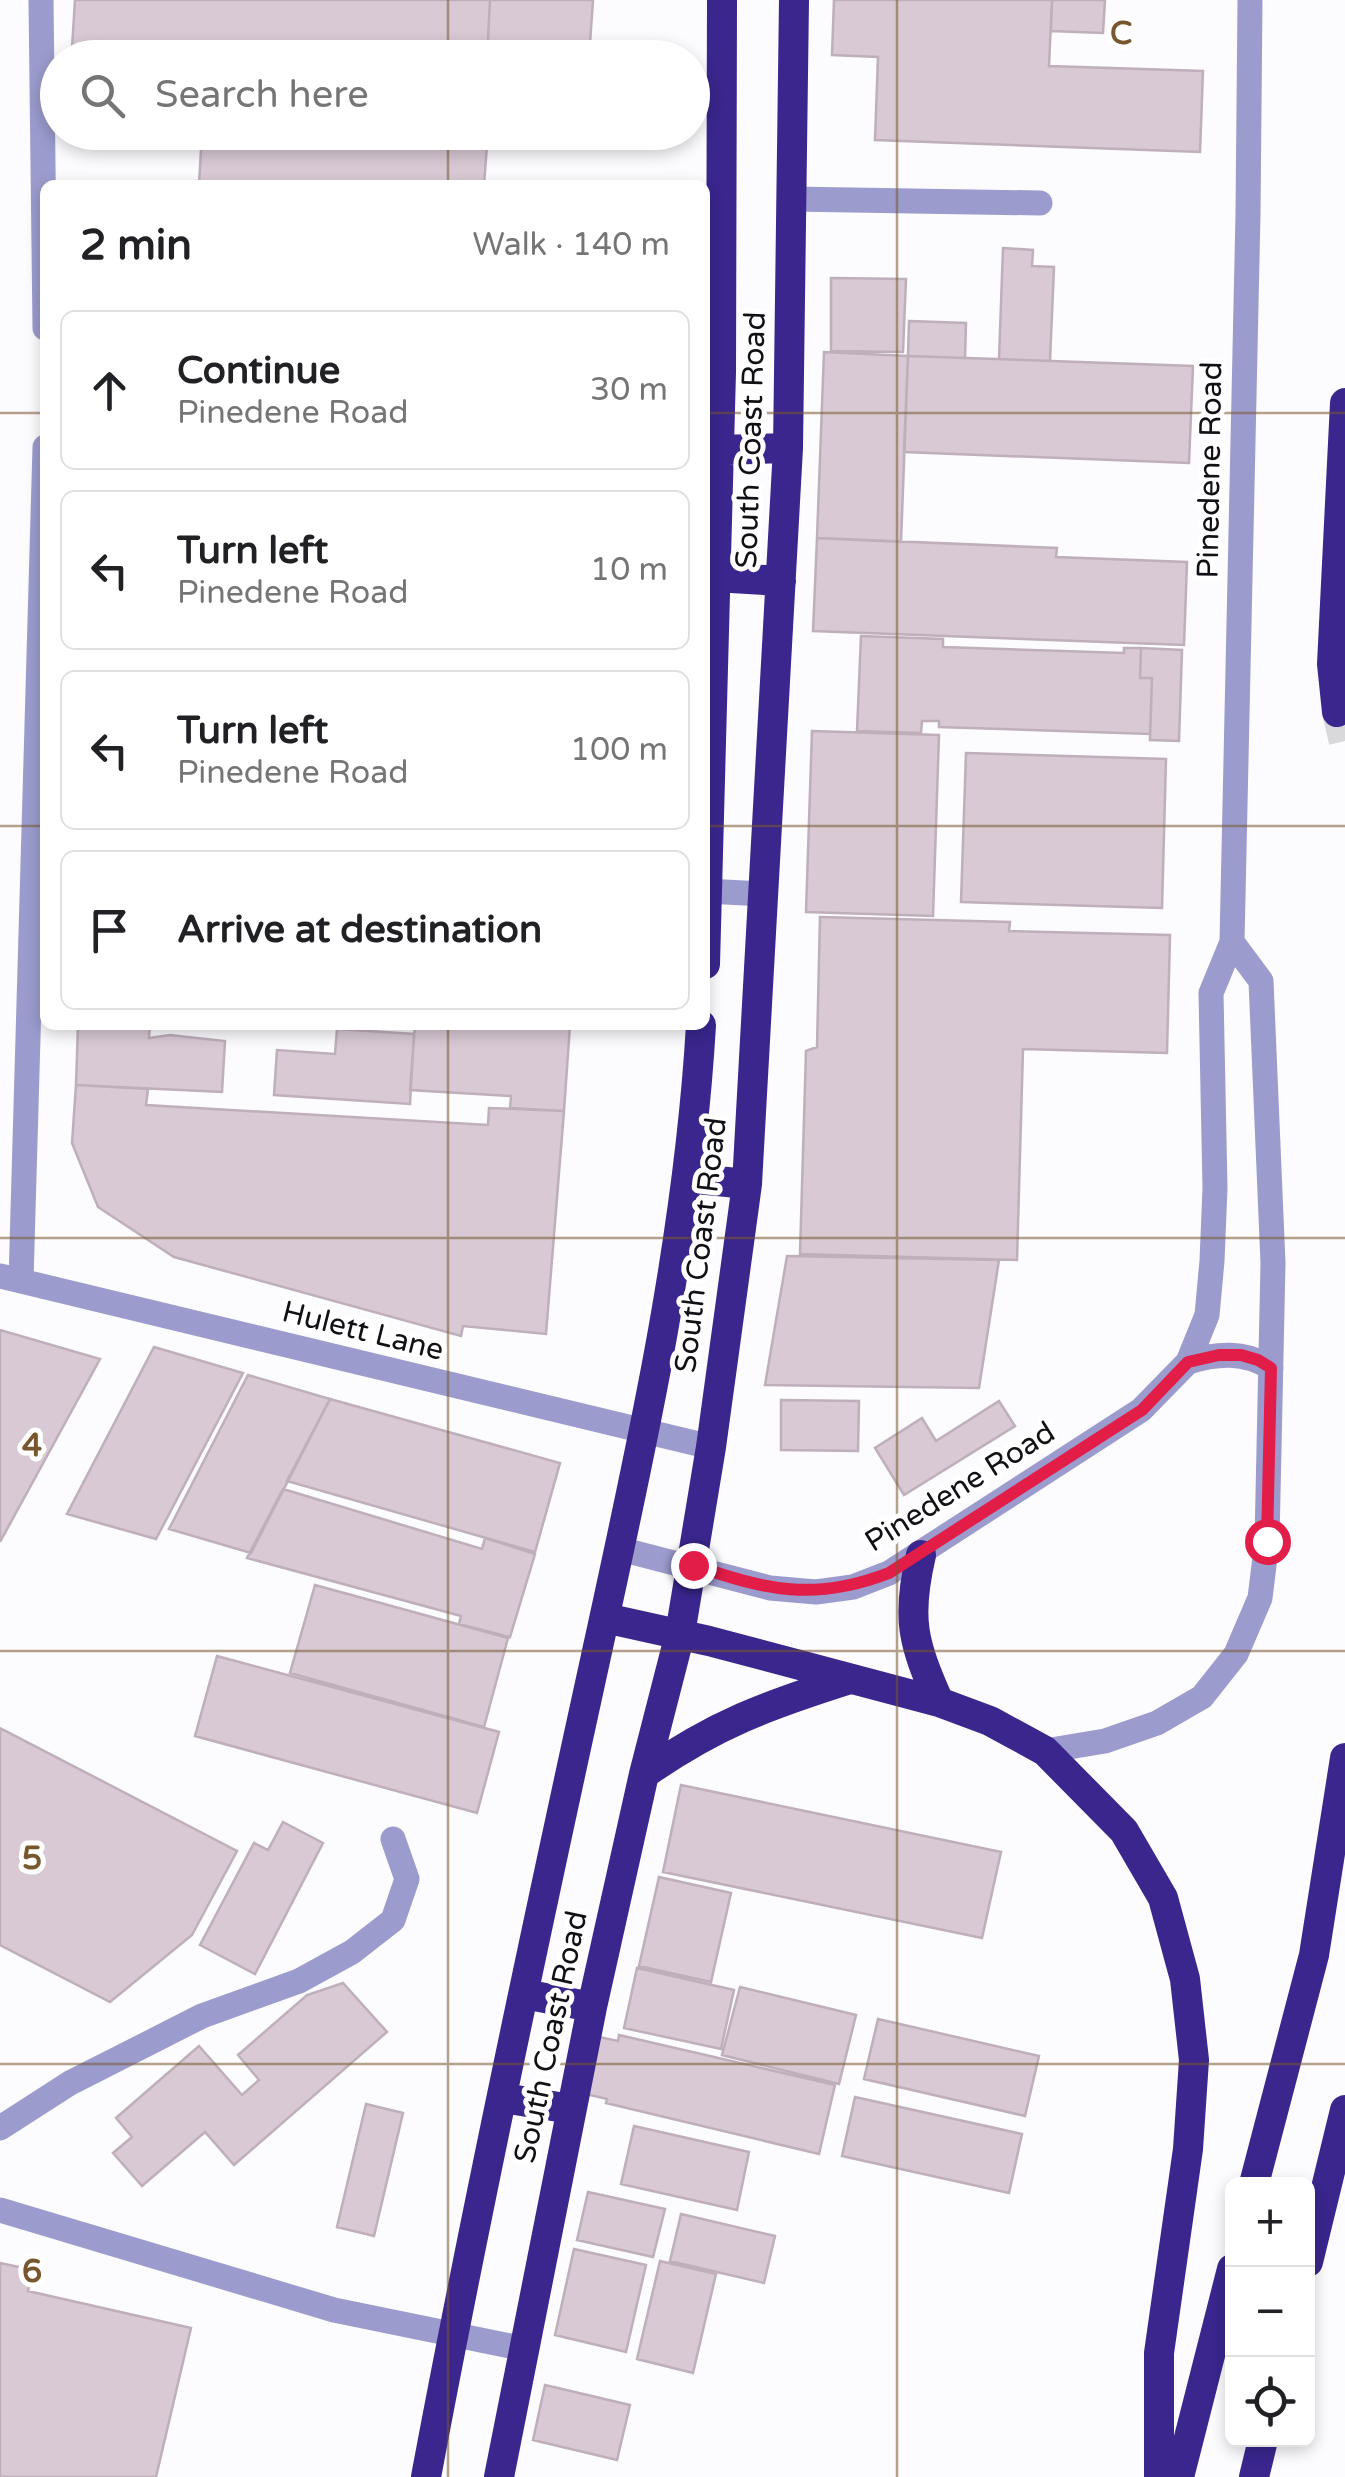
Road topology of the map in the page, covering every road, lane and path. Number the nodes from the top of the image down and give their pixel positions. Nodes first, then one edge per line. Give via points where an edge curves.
1 (41, 0) edge
2 (722, 0) edge
3 (794, 0) edge
4 (1250, 0) edge
5 (41, 40) edge
6 (43, 150) edge
7 (43, 180) edge
8 (791, 199) junction
9 (1040, 203) dead end
10 (713, 360) edge
11 (1345, 403) edge
12 (788, 448) junction
13 (718, 450) junction
14 (40, 569) edge
15 (715, 577) junction
16 (781, 581) junction
17 (1337, 712) dead end
18 (710, 773) edge
19 (710, 891) edge
20 (765, 894) junction
21 (1232, 942) junction
22 (701, 1030) edge
23 (687, 1178) junction
24 (747, 1184) junction
25 (11, 1279) edge
26 (1188, 1362) junction
27 (1271, 1368) junction
28 (646, 1433) junction
29 (711, 1447) junction
30 (620, 1549) junction
31 (921, 1555) junction
32 (693, 1565) junction
33 (605, 1618) junction
34 (680, 1634) junction
35 (850, 1679) junction
36 (939, 1702) junction
37 (1044, 1751) junction
38 (1345, 1758) edge
39 (644, 1774) junction
40 (393, 1838) dead end
41 (524, 1994) junction
42 (592, 2007) junction
43 (503, 2098) junction
44 (571, 2109) junction
45 (1345, 2110) edge
46 (0, 2128) edge
47 (1256, 2177) edge
48 (0, 2210) edge
49 (1315, 2233) edge
50 (1225, 2297) edge
51 (452, 2334) junction
52 (525, 2350) junction
53 (1262, 2447) edge
54 (426, 2477) edge
55 (498, 2477) edge
56 (1159, 2477) edge
57 (1179, 2477) edge
58 (1254, 2477) edge

1 - 5 street
2 - 10 highway, South Coast Road
3 - 8 highway, South Coast Road
4 - 21 street, Pinedene Road
6 - 7 street
8 - 9 street
8 - 12 highway, South Coast Road
10 - 13 highway, South Coast Road
11 - 17 highway via 1332,664
12 - 13 highway
12 - 16 highway, South Coast Road
13 - 15 highway, South Coast Road
14 - 25 street
15 - 16 highway
15 - 18 highway, South Coast Road
16 - 20 highway, South Coast Road
19 - 20 street
20 - 24 highway, South Coast Road
21 - 26 street, Pinedene Road via 1211,993 1212,1261 1207,1315
21 - 27 street via 1262,981
22 - 23 highway, South Coast Road
23 - 24 highway
23 - 28 highway, South Coast Road
24 - 29 highway, South Coast Road
25 - 28 street, Hulett Lane
26 - 27 street via 1241,1355
26 - 31 street, Pinedene Road via 1142,1410
27 - 37 street via 1260,1598 1236,1654 1202,1697 1158,1722 1104,1741
28 - 29 street, Hulett Lane
28 - 30 highway, South Coast Road
29 - 32 highway, South Coast Road
30 - 32 street, Pinedene Road
30 - 33 highway, South Coast Road
31 - 32 street, Pinedene Road via 853,1587 816,1592 770,1588
31 - 36 highway via 912,1623
32 - 34 highway, South Coast Road
33 - 34 highway
33 - 41 highway, South Coast Road
34 - 35 highway
34 - 39 highway, South Coast Road
35 - 36 highway
35 - 39 highway via 731,1720
36 - 37 highway
37 - 56 highway via 1124,1831 1164,1898 1186,1979 1194,2060 1159,2353
38 - 47 highway via 1314,1954
39 - 42 highway, South Coast Road
40 - 46 street via 408,1880 393,1920 352,1952 299,1981 202,2016 70,2083
41 - 42 highway
41 - 43 highway, South Coast Road
42 - 44 highway, South Coast Road
43 - 44 highway
43 - 51 highway, South Coast Road
44 - 52 highway, South Coast Road
45 - 49 highway
48 - 51 street via 334,2310
50 - 57 highway
51 - 52 street
51 - 54 highway, South Coast Road
52 - 55 highway, South Coast Road
53 - 58 highway

